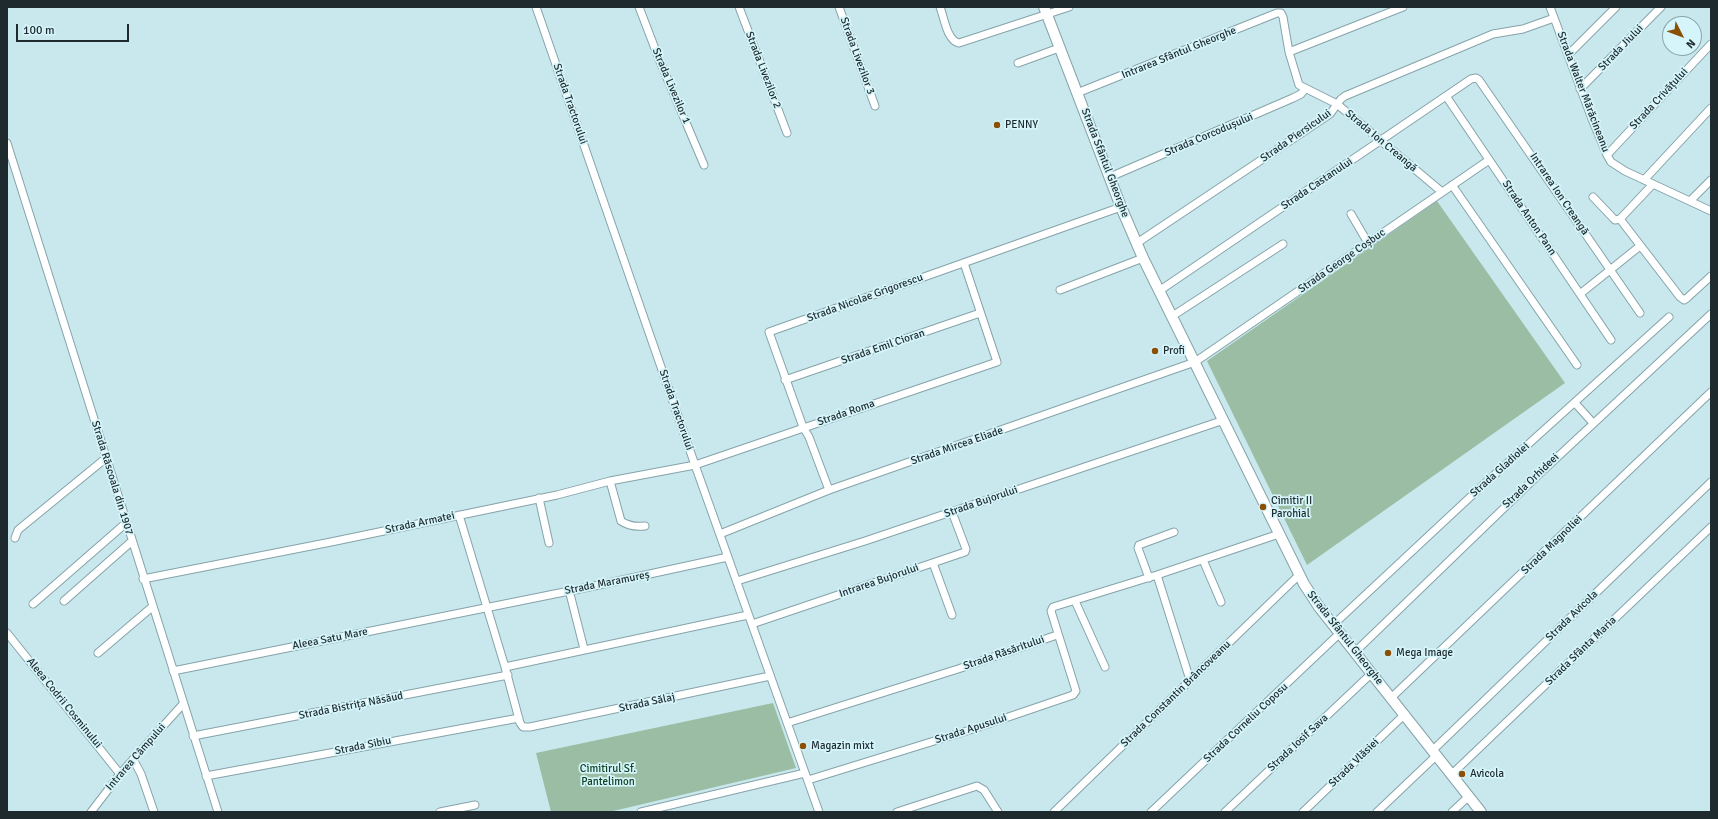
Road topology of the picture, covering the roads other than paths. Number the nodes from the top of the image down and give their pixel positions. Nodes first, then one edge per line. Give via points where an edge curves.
1 (536, 7) edge
2 (639, 7) edge
3 (739, 7) edge
4 (839, 7) edge
5 (940, 7) edge
6 (1069, 7) edge
7 (1403, 7) edge
8 (1550, 7) edge
9 (1616, 7) edge
10 (1661, 7) edge
11 (1045, 11) edge
12 (1554, 18) junction
13 (1711, 44) edge
14 (1060, 48) junction
15 (1289, 52) junction
16 (1568, 55) junction
17 (1018, 63) dead end
18 (1476, 78) joint
19 (1305, 89) junction
20 (1580, 89) junction
21 (1077, 93) junction
22 (1446, 96) junction
23 (1337, 104) junction
24 (875, 106) dead end
25 (1711, 108) edge
26 (787, 133) dead end
27 (1380, 142) junction
28 (7, 143) edge
29 (1606, 155) junction
30 (1489, 160) junction
31 (704, 165) dead end
32 (1110, 177) junction
33 (1644, 180) junction
34 (1711, 180) edge
35 (1653, 184) junction
36 (1452, 185) junction
37 (1442, 192) junction
38 (1593, 197) dead end
39 (1690, 202) junction
40 (1121, 207) junction
41 (1711, 211) edge
42 (1351, 214) dead end
43 (1620, 219) junction
44 (1136, 243) junction
45 (1368, 243) junction
46 (1283, 244) dead end
47 (1640, 246) junction
48 (1143, 258) junction
49 (964, 263) junction
50 (1610, 270) junction
51 (1711, 276) edge
52 (1060, 290) dead end
53 (1159, 292) junction
54 (1580, 294) junction
55 (980, 313) junction
56 (1640, 313) dead end
57 (1711, 314) edge
58 (1171, 317) junction
59 (1669, 317) dead end
60 (1611, 340) dead end
61 (1195, 362) junction
62 (1577, 365) dead end
63 (786, 380) junction
64 (1711, 392) edge
65 (1575, 403) junction
66 (1224, 420) junction
67 (1593, 423) junction
68 (803, 427) junction
69 (106, 458) junction
70 (695, 465) junction
71 (610, 481) junction
72 (1711, 482) edge
73 (829, 490) junction
74 (539, 498) junction
75 (952, 512) junction
76 (459, 515) junction
77 (126, 523) junction
78 (645, 526) dead end
79 (1711, 527) edge
80 (1174, 532) dead end
81 (720, 534) junction
82 (1279, 534) junction
83 (15, 538) dead end
84 (132, 542) junction
85 (549, 543) dead end
86 (728, 557) junction
87 (1203, 560) junction
88 (933, 563) junction
89 (1157, 575) junction
90 (1299, 575) junction
91 (1149, 578) junction
92 (143, 579) junction
93 (737, 581) junction
94 (569, 590) junction
95 (64, 601) dead end
96 (1075, 601) junction
97 (1221, 602) dead end
98 (32, 604) dead end
99 (152, 607) junction
100 (486, 607) junction
101 (748, 615) junction
102 (952, 615) dead end
103 (752, 624) junction
104 (1333, 625) junction
105 (7, 633) edge
106 (1340, 634) junction
107 (1057, 635) junction
108 (584, 649) junction
109 (1355, 652) junction
110 (98, 653) dead end
111 (506, 667) junction
112 (1105, 667) dead end
113 (173, 672) junction
114 (1372, 673) junction
115 (508, 675) junction
116 (770, 676) junction
117 (1190, 680) junction
118 (1392, 698) junction
119 (183, 704) junction
120 (1405, 714) junction
121 (519, 718) junction
122 (787, 723) junction
123 (194, 736) junction
124 (1435, 752) junction
125 (133, 759) junction
126 (120, 774) junction
127 (1452, 774) junction
128 (206, 776) junction
129 (807, 777) junction
130 (1469, 796) junction
131 (475, 805) dead end
132 (91, 812) edge
133 (154, 812) edge
134 (218, 812) edge
135 (440, 812) edge
136 (641, 812) edge
137 (819, 812) edge
138 (898, 812) edge
139 (998, 812) edge
140 (1054, 812) edge
141 (1151, 812) edge
142 (1225, 812) edge
143 (1303, 812) edge
144 (1377, 812) edge
145 (1452, 812) edge
146 (1481, 812) edge

1 - 70 street, Strada Tractorului
2 - 31 street, Strada Livezilor 1
3 - 26 street, Strada Livezilor 2
4 - 24 street, Strada Livezilor 3
5 - 11 street via 951,38 959,44
6 - 11 street
7 - 15 street
8 - 12 street, Strada Walter Mărăcineanu
9 - 16 street
10 - 20 street, Strada Jiului
11 - 14 street, Strada Sfântul Gheorghe
12 - 16 street, Strada Walter Mărăcineanu
12 - 23 street, Strada Piersicului via 1524,29 1493,34 1465,45 1345,96
13 - 29 street, Strada Crivățului
14 - 17 street
14 - 21 street, Strada Sfântul Gheorghe
15 - 19 street via 1296,81
15 - 21 street, Intrarea Sfântul Gheorghe via 1283,17 1281,13 1277,13
16 - 20 street, Strada Walter Mărăcineanu
18 - 22 street, Strada Castanului
18 - 50 street, Intrarea Ion Creangă via 1480,80
19 - 23 street, Strada Ion Creangă
19 - 32 street, Strada Corcodușului via 1293,98
20 - 29 street, Strada Walter Mărăcineanu
21 - 32 street, Strada Sfântul Gheorghe
22 - 27 street, Strada Castanului
22 - 30 street, Strada Anton Pann
23 - 27 street, Strada Ion Creangă
23 - 44 street, Strada Piersicului via 1330,114
25 - 33 street
27 - 37 street, Strada Ion Creangă
27 - 53 street, Strada Castanului
28 - 69 street, Strada Răscoala din 1907
29 - 33 street, Strada Walter Mărăcineanu via 1617,167
30 - 36 street, Strada George Coșbuc
30 - 54 street, Strada Anton Pann
32 - 40 street, Strada Sfântul Gheorghe
33 - 35 street, Strada Walter Mărăcineanu
34 - 39 street
35 - 39 street, Strada Walter Mărăcineanu
35 - 43 street
36 - 37 street, Strada George Coșbuc
36 - 62 street
37 - 45 street, Strada George Coșbuc
38 - 43 street via 1615,220
39 - 41 street, Strada Walter Mărăcineanu
40 - 44 street, Strada Sfântul Gheorghe
40 - 49 street, Strada Nicolae Grigorescu
42 - 45 street
43 - 47 street
44 - 48 street, Strada Sfântul Gheorghe
45 - 61 street, Strada George Coșbuc
46 - 58 street
47 - 50 street
47 - 51 street via 1666,282 1684,300
48 - 52 street
48 - 53 street, Strada Sfântul Gheorghe
49 - 55 street
49 - 63 street, Strada Nicolae Grigorescu via 769,332
50 - 54 street
50 - 56 street, Intrarea Ion Creangă
53 - 58 street, Strada Sfântul Gheorghe
54 - 60 street, Strada Anton Pann
55 - 63 street, Strada Emil Cioran
55 - 68 street, Strada Roma via 996,362
57 - 67 street, Strada Orhideei
58 - 61 street, Strada Sfântul Gheorghe
59 - 65 street, Strada Gladiolei
61 - 66 street, Strada Sfântul Gheorghe
61 - 73 street, Strada Mircea Eliade
63 - 68 street, Strada Nicolae Grigorescu
64 - 118 street, Strada Magnoliei
65 - 67 street
65 - 104 street, Strada Gladiolei
66 - 75 street, Strada Bujorului
66 - 82 street, Strada Sfântul Gheorghe
67 - 109 street, Strada Orhideei
68 - 70 street, Strada Roma
68 - 73 street, Strada Nicolae Grigorescu
69 - 77 street, Strada Răscoala din 1907
69 - 83 street via 18,530
70 - 71 street, Strada Armatei
70 - 81 street, Strada Tractorului
71 - 74 street, Strada Armatei
71 - 78 street via 621,521 638,527
72 - 124 street, Strada Avicola
73 - 81 street, Strada Mircea Eliade
74 - 76 street, Strada Armatei
74 - 85 street
75 - 88 street, Intrarea Bujorului via 966,551
75 - 93 street, Strada Bujorului
76 - 92 street, Strada Armatei
76 - 100 street
77 - 84 street, Strada Răscoala din 1907
77 - 98 street
79 - 127 street, Strada Sfânta Maria
80 - 91 street via 1139,545
81 - 86 street, Strada Tractorului
82 - 87 street, Strada Răsăritului
82 - 90 street, Strada Sfântul Gheorghe
84 - 92 street, Strada Răscoala din 1907
84 - 95 street
86 - 93 street, Strada Tractorului
86 - 94 street, Strada Maramureș
87 - 89 street, Strada Răsăritului
87 - 97 street
88 - 102 street
88 - 103 street, Intrarea Bujorului
89 - 91 street, Strada Răsăritului
89 - 117 street
90 - 104 street, Strada Sfântul Gheorghe
90 - 117 street, Strada Constantin Brâncoveanu
91 - 96 street, Strada Răsăritului
92 - 99 street, Strada Răscoala din 1907
93 - 101 street, Strada Tractorului
94 - 100 street, Strada Maramureș
94 - 108 street
96 - 107 street, Strada Răsăritului via 1051,609
96 - 112 street
99 - 110 street
99 - 113 street, Strada Răscoala din 1907
100 - 111 street
100 - 113 street, Aleea Satu Mare
101 - 103 street, Strada Tractorului
101 - 108 street
103 - 116 street, Strada Tractorului
104 - 106 street, Strada Sfântul Gheorghe
105 - 126 street, Aleea Codrii Cosminului
106 - 109 street, Strada Sfântul Gheorghe
106 - 141 street, Strada Corneliu Coposu
107 - 122 street, Strada Răsăritului
107 - 129 street, Strada Apusului via 1076,693 973,729
108 - 111 street
109 - 114 street, Strada Sfântul Gheorghe
111 - 115 street
113 - 119 street, Strada Răscoala din 1907
114 - 118 street, Strada Sfântul Gheorghe
114 - 142 street, Strada Iosif Sava
115 - 121 street
115 - 123 street, Strada Bistrița Năsăud
116 - 121 street, Strada Sălaj via 530,727 524,727
116 - 122 street, Strada Tractorului
117 - 140 street, Strada Constantin Brâncoveanu
118 - 120 street, Strada Sfântul Gheorghe
119 - 123 street, Strada Răscoala din 1907
119 - 125 street, Intrarea Câmpului
120 - 124 street, Strada Sfântul Gheorghe
120 - 143 street, Strada Vlăsiei
121 - 128 street, Strada Sibiu
122 - 129 street, Strada Tractorului
123 - 128 street, Strada Răscoala din 1907
124 - 127 street, Strada Sfântul Gheorghe
124 - 144 street, Strada Avicola
125 - 126 street, Intrarea Câmpului
125 - 133 street
126 - 132 street, Intrarea Câmpului
127 - 130 street, Strada Sfântul Gheorghe
128 - 134 street, Strada Răscoala din 1907
129 - 136 street, Strada Apusului
129 - 137 street, Strada Tractorului
130 - 145 street
130 - 146 street, Strada Sfântul Gheorghe
131 - 135 street
138 - 139 street via 977,786 984,790

